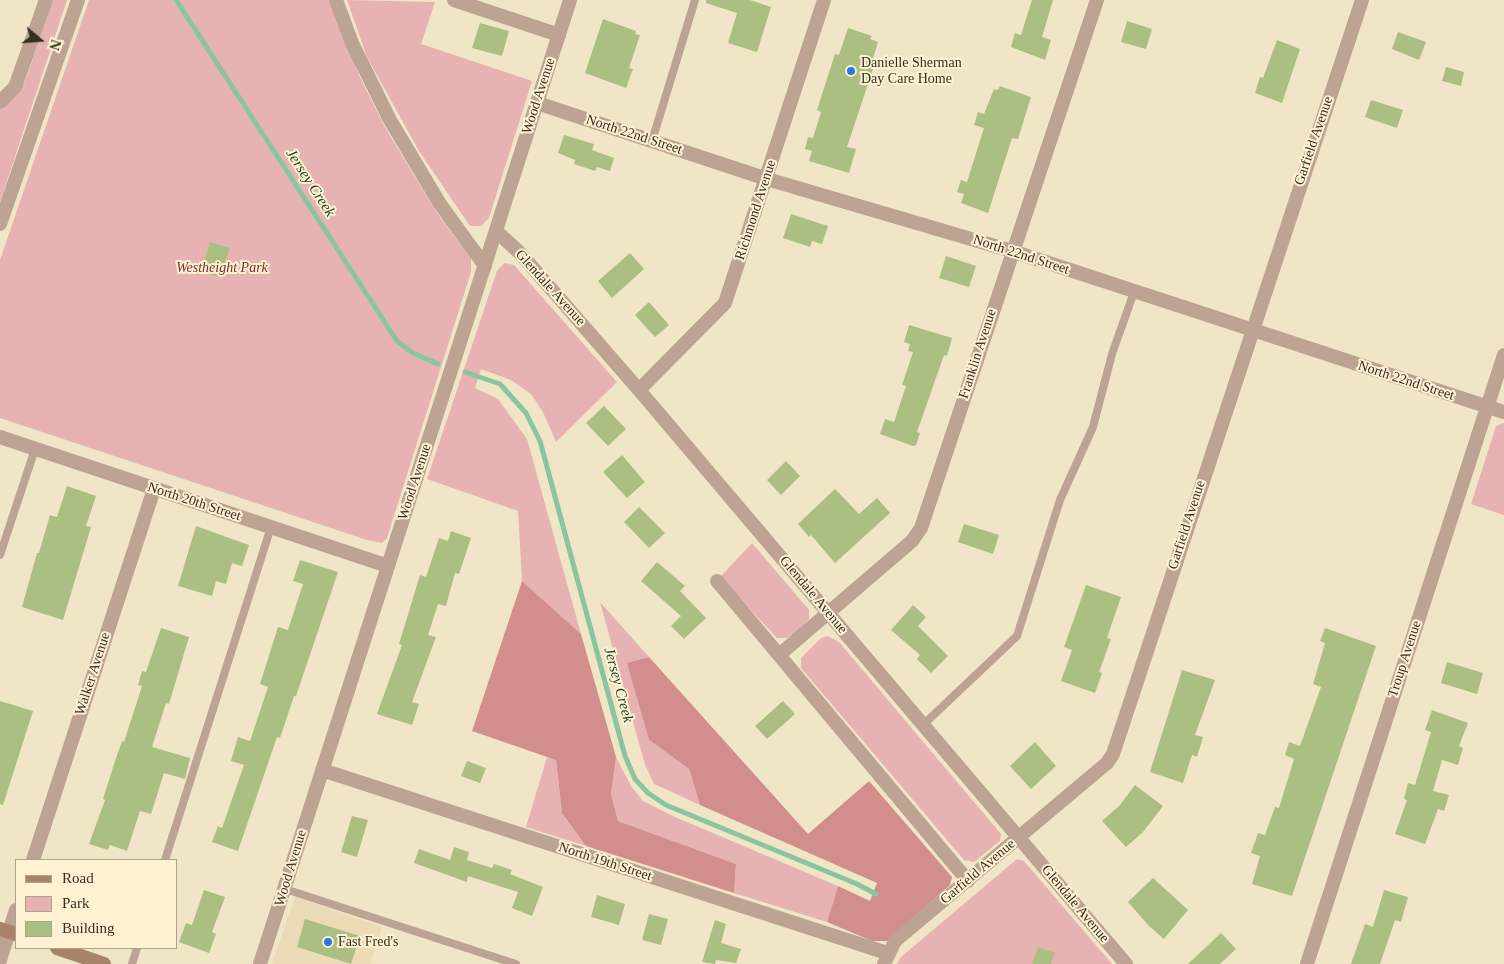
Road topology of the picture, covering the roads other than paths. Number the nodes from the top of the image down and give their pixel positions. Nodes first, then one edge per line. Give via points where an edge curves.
1 (46, 0) edge
2 (78, 0) edge
3 (336, 0) edge
4 (454, 0) edge
5 (570, 0) edge
6 (695, 0) edge
7 (824, 0) edge
8 (1096, 0) edge
9 (1362, 0) edge
10 (559, 35) junction
11 (0, 102) edge
12 (537, 103) junction
13 (652, 141) junction
14 (767, 179) junction
15 (0, 224) edge
16 (496, 231) junction
17 (1012, 251) junction
18 (484, 266) junction
19 (1134, 292) junction
20 (1251, 331) junction
21 (1504, 355) edge
22 (639, 390) junction
23 (1487, 406) junction
24 (1504, 412) edge
25 (0, 437) edge
26 (35, 449) junction
27 (154, 489) junction
28 (271, 527) junction
29 (0, 555) edge
30 (388, 566) junction
31 (717, 581) dead end
32 (829, 614) junction
33 (779, 655) junction
34 (924, 724) junction
35 (322, 770) junction
36 (1018, 837) junction
37 (33, 859) edge
38 (165, 859) edge
39 (968, 881) junction
40 (285, 889) junction
41 (15, 913) edge
42 (8, 931) edge
43 (59, 949) edge
44 (137, 949) edge
45 (886, 959) edge
46 (0, 960) edge
47 (104, 964) edge
48 (132, 964) edge
49 (260, 964) edge
50 (516, 964) edge
51 (1126, 964) edge
52 (1307, 964) edge

1 - 11 street via 15,86
2 - 15 street
3 - 18 street via 352,43 390,120 440,204
4 - 10 street
5 - 10 street, Wood Avenue
6 - 13 lane
7 - 14 street, Richmond Avenue
8 - 17 street, Franklin Avenue
9 - 20 street, Garfield Avenue
10 - 12 street, Wood Avenue
12 - 13 street, North 22nd Street
12 - 16 street, Wood Avenue
13 - 14 street, North 22nd Street
14 - 17 street, North 22nd Street
14 - 22 street, Richmond Avenue via 725,303
16 - 18 street, Wood Avenue
16 - 22 street, Glendale Avenue via 520,253
17 - 19 street, North 22nd Street
17 - 32 street, Franklin Avenue via 921,528 912,541
18 - 30 street, Wood Avenue
19 - 20 street, North 22nd Street
19 - 34 lane via 1112,354 1092,427 1060,500 1017,636
20 - 23 street, North 22nd Street
20 - 36 street, Garfield Avenue via 1113,754 1107,763
21 - 23 street, Troup Avenue
22 - 32 street, Glendale Avenue
23 - 24 street, North 22nd Street
23 - 52 street, Troup Avenue
25 - 26 street, North 20th Street
26 - 27 street, North 20th Street
26 - 29 lane
27 - 28 street, North 20th Street
27 - 37 street, Walker Avenue
28 - 30 street, North 20th Street
28 - 38 lane
30 - 35 street, Wood Avenue
31 - 33 street
32 - 33 street, Franklin Avenue
32 - 34 street, Glendale Avenue
33 - 39 street
34 - 36 street, Glendale Avenue
35 - 40 street, Wood Avenue
35 - 45 street, North 19th Street
36 - 39 street, Garfield Avenue
36 - 51 street, Glendale Avenue
39 - 45 street, Garfield Avenue via 895,941
40 - 49 street, Wood Avenue
40 - 50 lane
41 - 42 street
42 - 46 street
43 - 47 main road
44 - 48 lane

